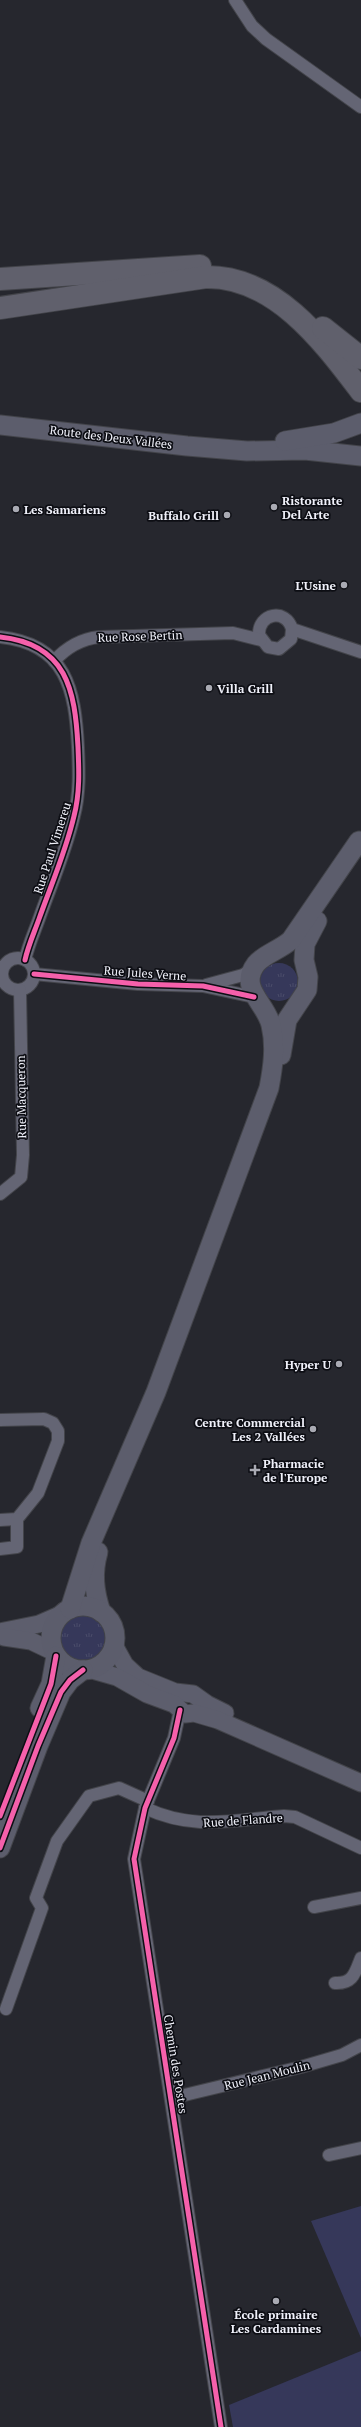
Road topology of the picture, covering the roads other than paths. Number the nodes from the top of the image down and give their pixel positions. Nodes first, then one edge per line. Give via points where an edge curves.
1 (238, 3) edge
2 (361, 107) edge
3 (0, 279) edge
4 (0, 308) edge
5 (361, 358) edge
6 (361, 391) edge
7 (361, 423) edge
8 (0, 425) edge
9 (222, 447) junction
10 (361, 456) edge
11 (260, 625) junction
12 (292, 629) junction
13 (233, 633) junction
14 (0, 637) edge
15 (261, 640) junction
16 (361, 652) edge
17 (54, 661) junction
18 (360, 839) edge
19 (271, 954) junction
20 (25, 960) junction
21 (254, 968) junction
22 (305, 969) junction
23 (1, 974) edge
24 (34, 974) junction
25 (202, 986) junction
26 (20, 990) junction
27 (258, 1001) junction
28 (297, 1005) junction
29 (0, 1194) edge
30 (0, 1420) edge
31 (16, 1519) junction
32 (0, 1520) edge
33 (0, 1549) edge
34 (66, 1611) junction
35 (101, 1612) junction
36 (0, 1632) edge
37 (0, 1638) edge
38 (114, 1645) junction
39 (55, 1654) junction
40 (86, 1670) junction
41 (188, 1706) junction
42 (361, 1771) edge
43 (361, 1783) edge
44 (146, 1804) junction
45 (0, 1816) edge
46 (0, 1848) edge
47 (361, 1848) edge
48 (361, 1898) edge
49 (314, 1908) dead end
50 (361, 1958) edge
51 (335, 1983) dead end
52 (6, 2009) dead end
53 (361, 2045) edge
54 (172, 2098) junction
55 (361, 2148) edge
56 (329, 2155) dead end
57 (221, 2427) edge

1 - 2 street via 252,26 266,39
3 - 5 highway via 193,266 233,271 250,277 279,294
4 - 6 highway via 206,277 231,279 259,289 306,325 325,344
7 - 9 main road, Route des Deux Vallées via 310,438
8 - 9 main road, Route des Deux Vallées via 151,443
9 - 10 main road, Route des Deux Vallées via 247,451 305,450
11 - 12 street via 268,617 278,615 287,619
11 - 13 street, Rue Rose Bertin
11 - 15 street
12 - 15 street via 288,644 279,648 268,647
12 - 16 street
13 - 15 street, Rue Rose Bertin
13 - 17 street, Rue Rose Bertin via 90,638 71,646
14 - 17 street, Rue Paul Vimereu via 34,646
17 - 20 street, Rue Paul Vimereu via 69,682 74,697 77,721 78,798 66,842
18 - 19 main road via 290,940
18 - 22 main road via 348,869 306,940
19 - 21 main road via 259,961
19 - 22 main road via 288,954 300,961
20 - 23 street via 11,959 4,965
20 - 24 street via 33,968
21 - 25 street, Rue Jules Verne via 242,975
21 - 27 main road via 250,980
22 - 28 main road via 307,990
23 - 26 street via 9,988
24 - 25 street, Rue Jules Verne via 138,984
24 - 26 street via 30,985
25 - 27 street, Rue Jules Verne
26 - 29 street, Rue Macqueron via 23,1155 21,1176
27 - 28 main road via 281,1011
27 - 34 main road via 271,1023 273,1039 272,1074 265,1102 156,1392 91,1543
28 - 35 main road via 287,1020 277,1090 259,1143 190,1326 100,1546 94,1569 94,1590
30 - 31 street via 44,1419 53,1423 58,1431 58,1442 38,1493
31 - 32 street
31 - 33 street via 17,1547
34 - 35 main road via 86,1606
34 - 36 street via 39,1624
34 - 39 main road via 53,1627 51,1640
35 - 38 main road via 112,1626
37 - 39 street via 31,1640
38 - 40 main road via 105,1661
38 - 41 street via 125,1665 138,1676 161,1687
39 - 40 main road via 68,1666
39 - 45 main road via 50,1684
40 - 41 street via 117,1677
40 - 46 main road via 70,1680 58,1699
41 - 42 street
41 - 43 street
41 - 44 street, Chemin des Postes
44 - 47 street, Rue de Flandre via 181,1821 202,1824 295,1817
44 - 52 street, Rue de Flandre via 123,1790 114,1788 89,1796 75,1812 57,1841 36,1898 42,1908
44 - 54 street, Chemin des Postes via 134,1859
48 - 49 street
50 - 51 street via 352,1979 345,1983
53 - 54 street, Rue Jean Moulin via 342,2055 301,2067
54 - 57 street, Chemin des Postes
55 - 56 street

